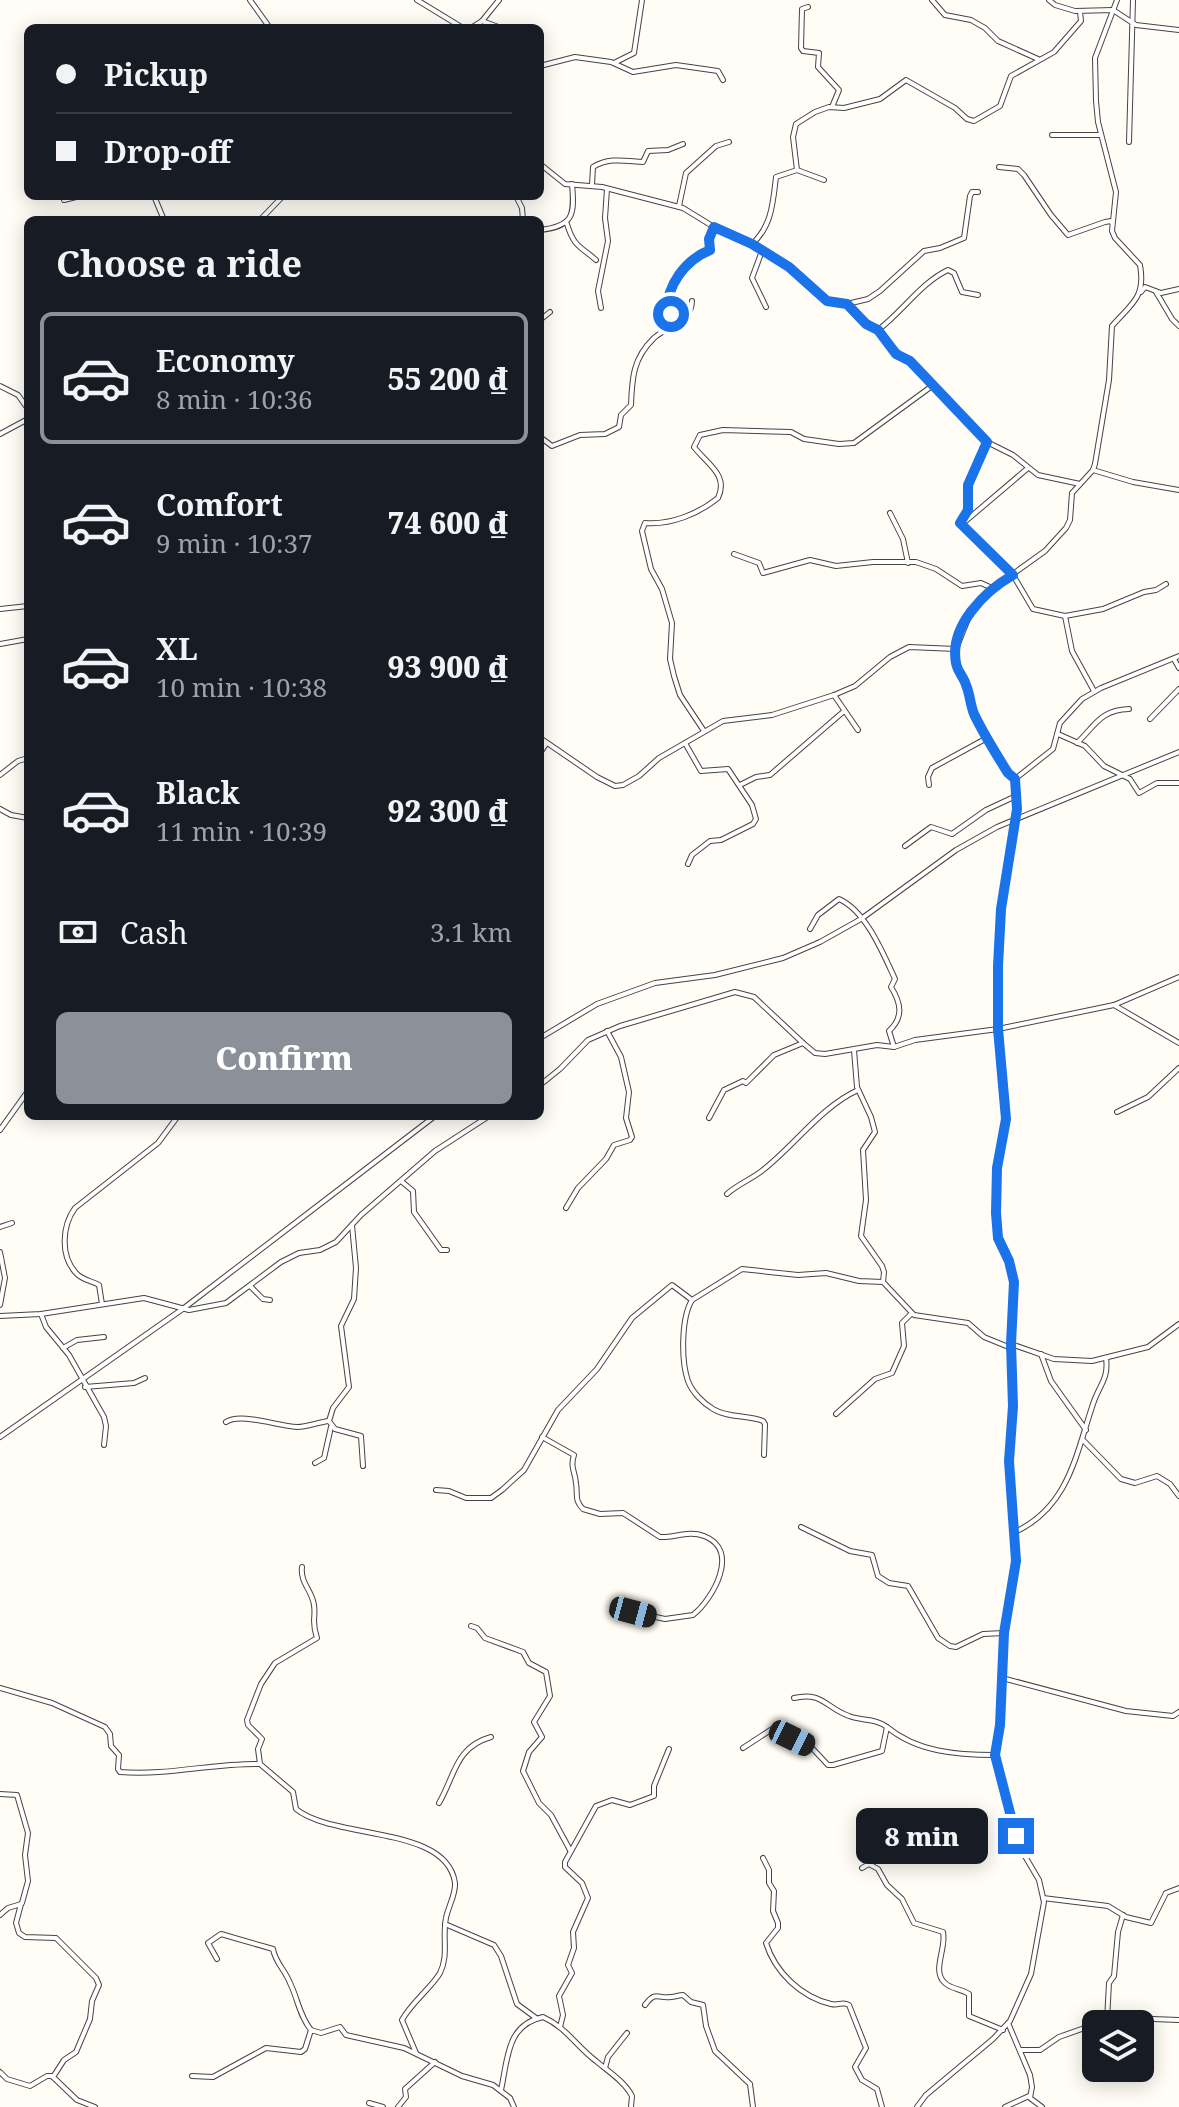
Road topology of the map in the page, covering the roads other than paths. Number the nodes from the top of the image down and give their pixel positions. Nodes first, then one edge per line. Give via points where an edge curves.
1 (250, 0) edge
2 (417, 0) edge
3 (499, 0) edge
4 (642, 0) edge
5 (932, 0) edge
6 (1049, 0) edge
7 (1117, 0) edge
8 (1133, 0) edge
9 (808, 7) dead end
10 (1113, 10) junction
11 (1080, 12) junction
12 (482, 21) junction
13 (267, 24) edge
14 (456, 24) edge
15 (477, 24) edge
16 (490, 24) edge
17 (1133, 24) junction
18 (1179, 30) edge
19 (1038, 59) junction
20 (614, 63) junction
21 (544, 65) edge
22 (723, 80) dead end
23 (832, 107) junction
24 (1052, 135) dead end
25 (1101, 135) junction
26 (729, 142) dead end
27 (1129, 142) dead end
28 (683, 144) dead end
29 (544, 167) edge
30 (999, 167) dead end
31 (797, 170) junction
32 (824, 180) dead end
33 (572, 184) junction
34 (592, 185) junction
35 (607, 189) junction
36 (978, 192) dead end
37 (279, 200) edge
38 (679, 206) junction
39 (264, 216) edge
40 (567, 224) junction
41 (1112, 226) junction
42 (714, 227) junction
43 (544, 229) edge
44 (752, 244) junction
45 (762, 251) junction
46 (596, 260) dead end
47 (1179, 289) edge
48 (1156, 291) junction
49 (1140, 293) junction
50 (978, 295) dead end
51 (692, 301) dead end
52 (847, 304) junction
53 (766, 307) dead end
54 (601, 308) dead end
55 (550, 312) dead end
56 (544, 317) edge
57 (670, 326) junction
58 (1179, 326) edge
59 (878, 330) junction
60 (0, 386) edge
61 (932, 386) junction
62 (24, 403) edge
63 (24, 421) edge
64 (0, 434) edge
65 (544, 440) edge
66 (987, 442) junction
67 (1028, 468) junction
68 (1093, 470) junction
69 (1080, 484) junction
70 (1179, 490) edge
71 (890, 513) dead end
72 (961, 525) junction
73 (734, 554) dead end
74 (908, 563) junction
75 (1013, 575) junction
76 (1166, 584) dead end
77 (992, 588) junction
78 (24, 606) edge
79 (0, 609) edge
80 (1065, 616) junction
81 (24, 640) edge
82 (0, 644) edge
83 (956, 649) junction
84 (1177, 658) edge
85 (1179, 668) edge
86 (1179, 689) edge
87 (1094, 691) junction
88 (834, 695) junction
89 (1129, 709) dead end
90 (843, 712) junction
91 (1150, 719) dead end
92 (858, 730) dead end
93 (704, 731) junction
94 (1058, 734) junction
95 (987, 738) junction
96 (685, 743) junction
97 (1077, 743) junction
98 (546, 744) joint
99 (544, 747) edge
100 (1179, 752) edge
101 (24, 759) edge
102 (0, 775) edge
103 (1123, 775) junction
104 (1015, 779) junction
105 (1179, 783) edge
106 (929, 785) dead end
107 (739, 786) junction
108 (1016, 796) junction
109 (0, 809) edge
110 (24, 817) edge
111 (1016, 818) junction
112 (905, 846) dead end
113 (688, 864) dead end
114 (861, 919) junction
115 (810, 929) dead end
116 (1179, 977) edge
117 (1114, 1005) junction
118 (998, 1029) junction
119 (607, 1031) junction
120 (544, 1036) edge
121 (803, 1043) junction
122 (1179, 1043) edge
123 (894, 1047) junction
124 (854, 1050) junction
125 (1179, 1068) edge
126 (544, 1082) edge
127 (858, 1090) junction
128 (24, 1097) edge
129 (1117, 1112) dead end
130 (709, 1118) dead end
131 (175, 1120) edge
132 (430, 1120) edge
133 (483, 1120) edge
134 (0, 1130) edge
135 (401, 1181) junction
136 (727, 1194) dead end
137 (566, 1208) dead end
138 (12, 1223) dead end
139 (352, 1225) junction
140 (0, 1227) edge
141 (447, 1250) dead end
142 (0, 1252) edge
143 (883, 1282) junction
144 (250, 1286) junction
145 (270, 1300) dead end
146 (692, 1300) junction
147 (102, 1304) junction
148 (0, 1305) edge
149 (184, 1308) junction
150 (912, 1313) junction
151 (41, 1314) junction
152 (0, 1316) edge
153 (1179, 1324) edge
154 (104, 1337) dead end
155 (1011, 1346) junction
156 (63, 1348) junction
157 (1041, 1354) junction
158 (1106, 1358) junction
159 (145, 1378) dead end
160 (81, 1380) junction
161 (85, 1387) junction
162 (836, 1414) dead end
163 (226, 1422) dead end
164 (330, 1424) junction
165 (1086, 1430) junction
166 (0, 1437) edge
167 (542, 1437) junction
168 (1083, 1440) junction
169 (104, 1445) dead end
170 (764, 1455) dead end
171 (315, 1463) dead end
172 (363, 1466) dead end
173 (436, 1490) dead end
174 (1179, 1496) edge
175 (801, 1527) dead end
176 (1015, 1532) junction
177 (302, 1567) dead end
178 (633, 1612) dead end
179 (471, 1626) dead end
180 (1004, 1633) junction
181 (1002, 1678) junction
182 (0, 1688) edge
183 (794, 1698) dead end
184 (1179, 1712) edge
185 (887, 1727) junction
186 (491, 1737) dead end
187 (743, 1748) dead end
188 (669, 1749) dead end
189 (995, 1755) junction
190 (260, 1764) junction
191 (0, 1794) edge
192 (439, 1803) dead end
193 (570, 1850) junction
194 (763, 1858) dead end
195 (862, 1868) dead end
196 (1179, 1888) edge
197 (1043, 1898) junction
198 (21, 1904) junction
199 (0, 1915) edge
200 (1123, 1915) junction
201 (445, 1924) junction
202 (217, 1959) dead end
203 (645, 2005) dead end
204 (1108, 2010) edge
205 (537, 2018) junction
206 (1154, 2019) edge
207 (1179, 2020) edge
208 (1008, 2023) junction
209 (560, 2027) junction
210 (1082, 2029) edge
211 (311, 2030) junction
212 (1003, 2030) junction
213 (627, 2033) dead end
214 (1020, 2050) junction
215 (416, 2053) junction
216 (435, 2062) junction
217 (605, 2068) junction
218 (0, 2072) edge
219 (192, 2076) dead end
220 (53, 2077) junction
221 (501, 2090) junction
222 (1030, 2093) junction
223 (369, 2103) dead end
224 (95, 2107) edge
225 (383, 2107) edge
226 (398, 2107) edge
227 (514, 2107) edge
228 (631, 2107) edge
229 (753, 2107) edge
230 (882, 2107) edge
231 (917, 2107) edge
232 (1005, 2107) edge
233 (1042, 2107) edge

1 - 13 street
2 - 14 street
3 - 12 street
4 - 20 street via 634,53
5 - 19 street via 945,15 971,20 998,41
6 - 11 street
7 - 10 street
8 - 17 street
9 - 23 street via 802,9 801,48 820,53 818,67 839,90
10 - 11 street
10 - 17 street
10 - 25 street via 1095,58
11 - 19 street via 1081,21 1062,46
12 - 15 street
12 - 16 street
17 - 18 street
17 - 27 street
19 - 23 street via 1009,77 1000,106 974,121 906,80 880,99
20 - 21 street via 575,57
20 - 22 street via 633,72 676,65 709,69 721,72
23 - 31 street via 795,126
24 - 25 street
25 - 41 street via 1116,192
26 - 38 street via 716,146 686,173
28 - 34 street via 649,150 643,162 599,163 593,167
29 - 33 street via 562,183
30 - 41 street via 1018,169 1068,235 1105,222
31 - 32 street
31 - 44 street via 777,176 768,223
33 - 34 street
33 - 40 street via 574,205
34 - 35 street
35 - 38 street
35 - 54 street
36 - 52 street via 970,196 964,238 924,251 880,291
37 - 39 street
38 - 42 street
40 - 43 street
40 - 46 street via 579,250
41 - 49 street via 1115,238 1140,265
42 - 44 street
42 - 57 street via 710,250 678,274 667,305
44 - 45 street
45 - 52 street via 794,270 827,301
45 - 53 street via 752,278
47 - 48 street
48 - 49 street via 1145,287
48 - 58 street
49 - 68 street via 1111,330 1109,380
50 - 59 street via 962,292 948,270
51 - 57 street via 682,321
52 - 59 street
55 - 56 street
57 - 65 street via 638,360 631,378 631,405 621,415 618,429 552,446
59 - 61 street
60 - 62 street
61 - 66 street
61 - 93 street via 854,443 804,439 792,432 727,430 700,435 694,447 719,473 718,498 662,525 645,523 642,531 672,623 670,659 678,692
63 - 64 street
66 - 67 street
66 - 72 street via 968,485
67 - 69 street via 1046,478
67 - 72 street
68 - 69 street
68 - 70 street
69 - 75 street via 1070,500 1068,526
71 - 74 street
72 - 75 street
73 - 74 street via 757,562 763,573 810,560 836,566
74 - 77 street via 936,569 962,586 981,583
75 - 77 street
75 - 80 street via 1033,609
76 - 80 street via 1103,609
77 - 83 street via 970,614
78 - 79 street
80 - 87 street via 1072,651
81 - 82 street
83 - 88 street via 904,648 855,686
83 - 95 street via 956,665
84 - 85 street
84 - 87 street
86 - 91 street
87 - 94 street via 1064,717
88 - 90 street
88 - 93 street via 772,715 723,721
89 - 97 street via 1098,718
90 - 92 street
90 - 107 street via 770,775
93 - 96 street
94 - 97 street
94 - 104 street via 1049,754
95 - 104 street
95 - 106 street via 932,768
96 - 98 street via 619,786
96 - 107 street via 701,771 726,768
97 - 103 street
98 - 99 street
100 - 103 street
101 - 102 street
103 - 105 street via 1139,793 1157,783
103 - 111 street
104 - 108 street
107 - 113 street via 756,821 710,841 690,856
108 - 111 street
108 - 112 street via 952,834 931,827
109 - 110 street
111 - 114 street via 956,850
111 - 118 street via 1000,928
114 - 115 street via 839,899
114 - 120 street via 783,958 655,983 597,1004
114 - 123 street via 895,979 891,987 900,1006 889,1031
116 - 117 street
117 - 118 street
117 - 122 street
118 - 123 street
118 - 155 street via 1006,1119 997,1168 997,1232 1014,1282
119 - 121 street via 740,992 754,997
119 - 126 street via 580,1046
119 - 137 street via 621,1057 632,1137 614,1145
121 - 124 street via 820,1054
121 - 130 street via 774,1055 746,1083 724,1090
123 - 124 street
124 - 127 street
125 - 129 street via 1148,1097
127 - 136 street
127 - 143 street via 875,1132 863,1153 866,1200 861,1236 882,1266
128 - 134 street
131 - 147 street via 158,1143 75,1208 66,1222 69,1262 83,1278 99,1285
132 - 149 street
133 - 135 street
135 - 139 street
135 - 141 street via 413,1191 421,1225 441,1250
138 - 140 street
139 - 144 street via 331,1245 293,1255
139 - 164 street via 354,1299 341,1326 349,1387 333,1408
142 - 148 street via 5,1278
143 - 146 street via 742,1269
143 - 150 street
144 - 145 street
144 - 149 street via 226,1303
146 - 167 street via 672,1285 632,1318
146 - 170 street via 682,1326 690,1385 712,1409 765,1424
147 - 149 street via 144,1298
147 - 151 street
149 - 160 street
150 - 155 street via 968,1323 984,1337
150 - 162 street via 902,1323 904,1346 892,1373 875,1379
151 - 152 street
151 - 156 street
153 - 158 street via 1148,1347
154 - 156 street via 77,1340
155 - 157 street
155 - 176 street via 1009,1461
156 - 160 street
157 - 158 street via 1069,1360
157 - 165 street via 1051,1381
158 - 165 street via 1107,1374
159 - 161 street
160 - 161 street
160 - 166 street
161 - 169 street via 104,1417
163 - 164 street via 241,1417 299,1427
164 - 171 street via 324,1458
164 - 172 street via 361,1436
165 - 168 street
167 - 173 street via 524,1470 493,1497 466,1498
167 - 178 street via 574,1455 575,1498 583,1509 623,1513 660,1537 699,1535 716,1546 722,1569 693,1615 665,1619
168 - 174 street via 1121,1479 1135,1483 1157,1476
168 - 176 street via 1065,1487 1039,1517
175 - 180 street via 850,1551 872,1555 878,1576 908,1586 938,1638 950,1646
176 - 180 street via 1016,1561
177 - 190 street via 314,1604 317,1638 281,1658 261,1684 247,1720 262,1739
179 - 193 street via 485,1638 523,1652 530,1664 546,1672 550,1696 534,1722 542,1737 522,1769
180 - 181 street
181 - 184 street via 1126,1711 1173,1716
181 - 189 street
182 - 190 street via 52,1703 105,1727 119,1755 120,1772
183 - 185 street via 810,1695 845,1715
185 - 187 street via 882,1751 833,1765 772,1729
185 - 189 street via 903,1739 940,1751
186 - 192 street via 461,1755
188 - 193 street via 654,1796 630,1805 612,1800 596,1806
189 - 197 street via 1016,1836
190 - 201 street via 293,1792 296,1809 303,1815 325,1825 417,1844 443,1858 455,1887
191 - 198 street via 17,1795 27,1827 29,1876
193 - 209 street via 565,1867 582,1883 588,1898 573,1932 568,1965 572,1973 559,1996
194 - 230 street via 778,1923 766,1943 769,1954 796,1987 831,2004 849,2005 866,2048 855,2067 862,2080 877,2089
195 - 212 street via 870,1864 878,1869 914,1923 943,1932 941,1979 969,1994 969,2016
196 - 200 street via 1166,1893 1151,1923
197 - 200 street via 1108,1906
197 - 208 street via 1031,1974
198 - 199 street
198 - 220 street via 19,1933 56,1938 99,1985 76,2052
200 - 204 street
201 - 205 street via 494,1945 517,2004
201 - 215 street via 441,1970 402,2018
202 - 211 street via 208,1943 221,1934 273,1949
203 - 229 street via 654,1996 683,1995 703,2005 715,2051 751,2086
205 - 209 street
205 - 221 street via 518,2029 510,2042
206 - 207 street
208 - 212 street
208 - 214 street
209 - 217 street
210 - 214 street via 1043,2049
211 - 215 street via 321,2033 340,2027 346,2035
211 - 219 street via 301,2052 266,2048 213,2077
212 - 231 street
213 - 217 street
214 - 222 street
215 - 216 street
216 - 221 street
216 - 226 street via 405,2089
217 - 228 street via 630,2092
218 - 220 street via 30,2086
220 - 224 street via 77,2100
221 - 227 street
222 - 232 street
222 - 233 street
223 - 225 street

